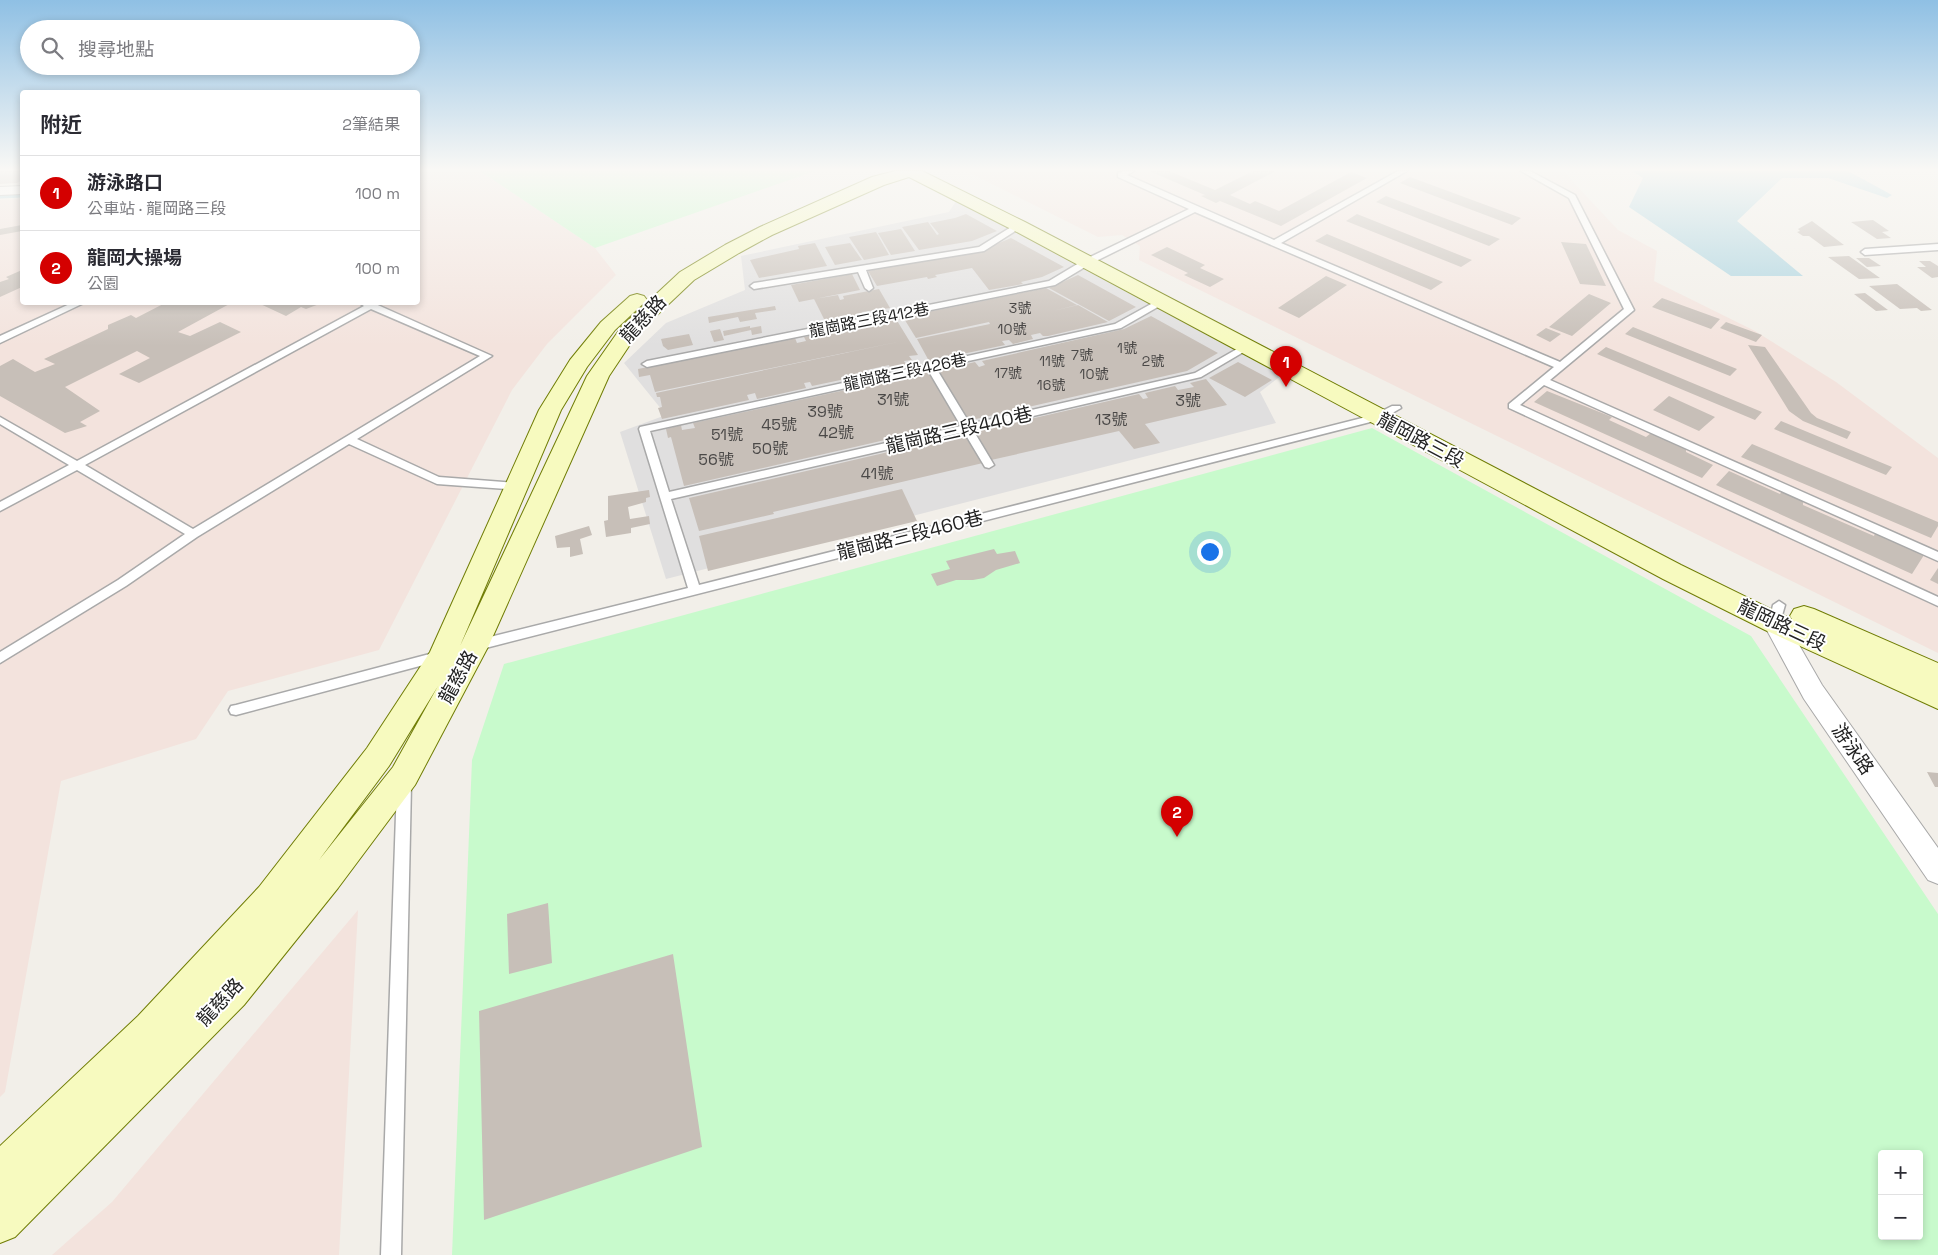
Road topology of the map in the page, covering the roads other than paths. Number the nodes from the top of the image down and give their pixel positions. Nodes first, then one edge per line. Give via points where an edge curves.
1 (742, 230) edge
2 (769, 230) edge
3 (1013, 230) edge
4 (1028, 230) edge
5 (1046, 230) edge
6 (1153, 230) edge
7 (1243, 230) edge
8 (1299, 230) edge
9 (1588, 230) edge
10 (1275, 243) junction
11 (1938, 247) edge
12 (1865, 252) dead end
13 (1096, 258) junction
14 (861, 268) junction
15 (754, 286) dead end
16 (869, 288) dead end
17 (1160, 302) junction
18 (76, 305) edge
19 (364, 305) edge
20 (368, 305) edge
21 (0, 340) edge
22 (1247, 347) junction
23 (647, 364) dead end
24 (930, 366) junction
25 (1561, 366) junction
26 (1542, 381) junction
27 (1387, 413) junction
28 (0, 420) edge
29 (967, 427) junction
30 (349, 440) junction
31 (75, 465) junction
32 (989, 465) dead end
33 (518, 487) junction
34 (664, 497) junction
35 (0, 507) edge
36 (193, 534) junction
37 (1938, 556) edge
38 (694, 589) junction
39 (1938, 602) edge
40 (1777, 614) junction
41 (475, 646) junction
42 (442, 656) junction
43 (0, 658) edge
44 (1938, 675) edge
45 (1938, 698) edge
46 (236, 710) dead end
47 (404, 776) junction
48 (1938, 872) edge
49 (0, 1174) edge
50 (0, 1222) edge
51 (392, 1255) edge

1 - 33 street, 龍慈路 via 693,255 608,326 578,365 550,410
2 - 41 street, 龍慈路 via 687,276 629,330 598,376
3 - 14 lane via 981,249
4 - 13 street, 龍岡路三段
5 - 13 street, 龍岡路三段
6 - 13 lane, 龍崗路三段412巷
7 - 10 lane
8 - 10 lane
9 - 25 lane via 1629,310
10 - 25 lane
11 - 12 lane
13 - 17 street, 龍岡路三段
13 - 23 lane, 龍崗路三段412巷 via 1052,283
13 - 27 street, 龍岡路三段
14 - 15 lane
14 - 16 lane
17 - 22 street, 龍岡路三段
17 - 24 lane, 龍崗路三段426巷 via 1118,326
18 - 21 lane
19 - 31 lane
20 - 30 lane via 487,356
22 - 27 street, 龍岡路三段
22 - 29 lane, 龍崗路三段440巷 via 1198,375
24 - 29 lane
24 - 34 lane, 龍崗路三段426巷 via 644,429
25 - 26 lane
26 - 37 lane
26 - 39 lane via 1513,406
27 - 38 lane, 龍崗路三段460巷
27 - 40 street, 龍岡路三段 via 1672,572
28 - 31 lane
29 - 32 lane
29 - 34 lane, 龍崗路三段440巷
30 - 33 lane via 437,480
30 - 36 lane
31 - 35 lane
31 - 36 lane
33 - 42 street, 龍慈路
34 - 38 lane
36 - 43 lane via 122,583
38 - 41 lane, 龍崗路三段460巷
40 - 44 street, 龍岡路三段
40 - 45 street, 龍岡路三段
40 - 48 street, 游泳路 via 1814,692
41 - 42 lane, 龍崗路三段460巷
41 - 47 street, 龍慈路
42 - 46 lane, 龍崗路三段460巷
42 - 49 street, 龍慈路 via 378,757 271,898 151,1030
47 - 50 street, 龍慈路 via 231,994
47 - 51 lane

